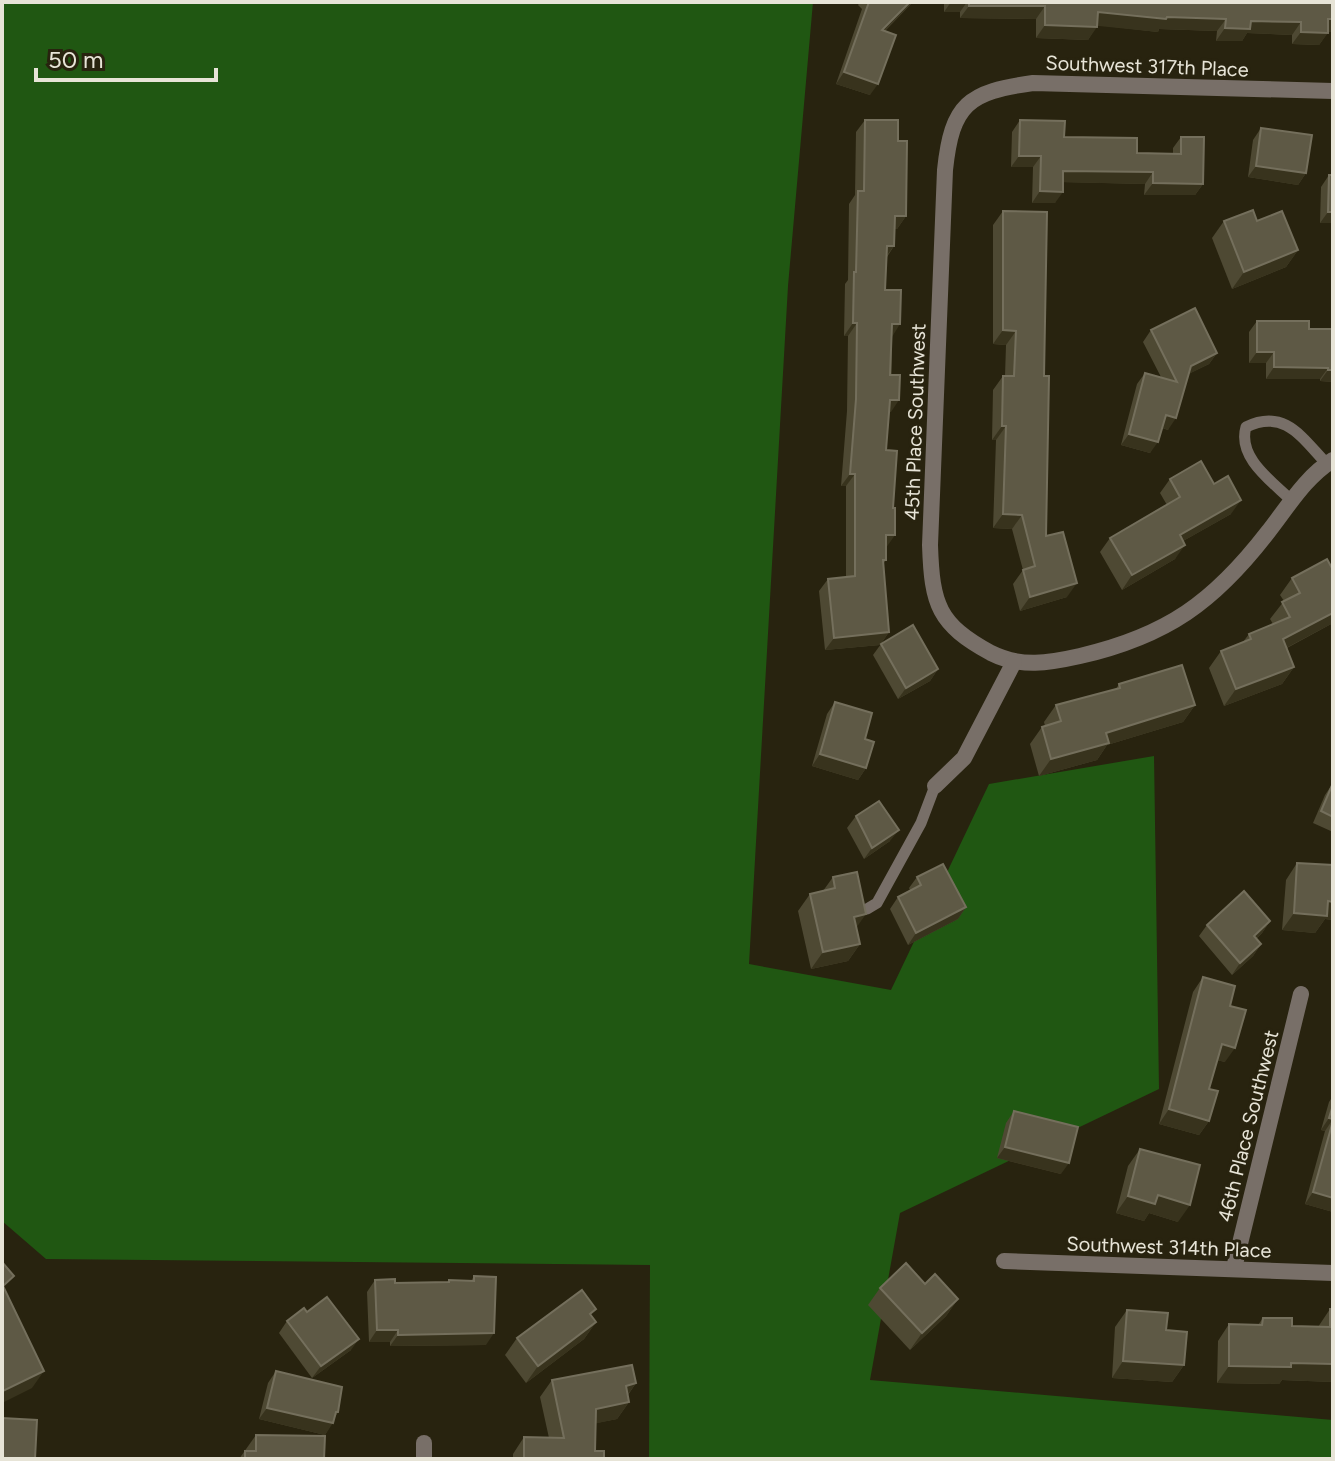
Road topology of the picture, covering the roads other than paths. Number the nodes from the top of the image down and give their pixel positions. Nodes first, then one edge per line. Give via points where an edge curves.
1 (1333, 91) edge
2 (964, 106) joint
3 (1330, 462) edge
4 (1292, 501) junction
5 (1014, 662) junction
6 (935, 786) joint
7 (867, 909) edge
8 (1301, 994) dead end
9 (1004, 1261) dead end
10 (1234, 1268) junction
11 (1333, 1273) edge

1 - 2 street, Southwest 317th Place via 1033,83 996,88
2 - 5 street, 45th Place Southwest via 954,122 945,170 931,567 938,604 955,631
3 - 4 street, 45th Place Southwest
3 - 4 lane via 1276,420 1246,427 1246,453
4 - 5 street, 45th Place Southwest via 1244,563 1191,612 1160,630 1055,662
5 - 6 street via 964,758
6 - 7 lane via 877,903
8 - 10 street, 46th Place Southwest
9 - 10 street, Southwest 314th Place
10 - 11 street, Southwest 314th Place

